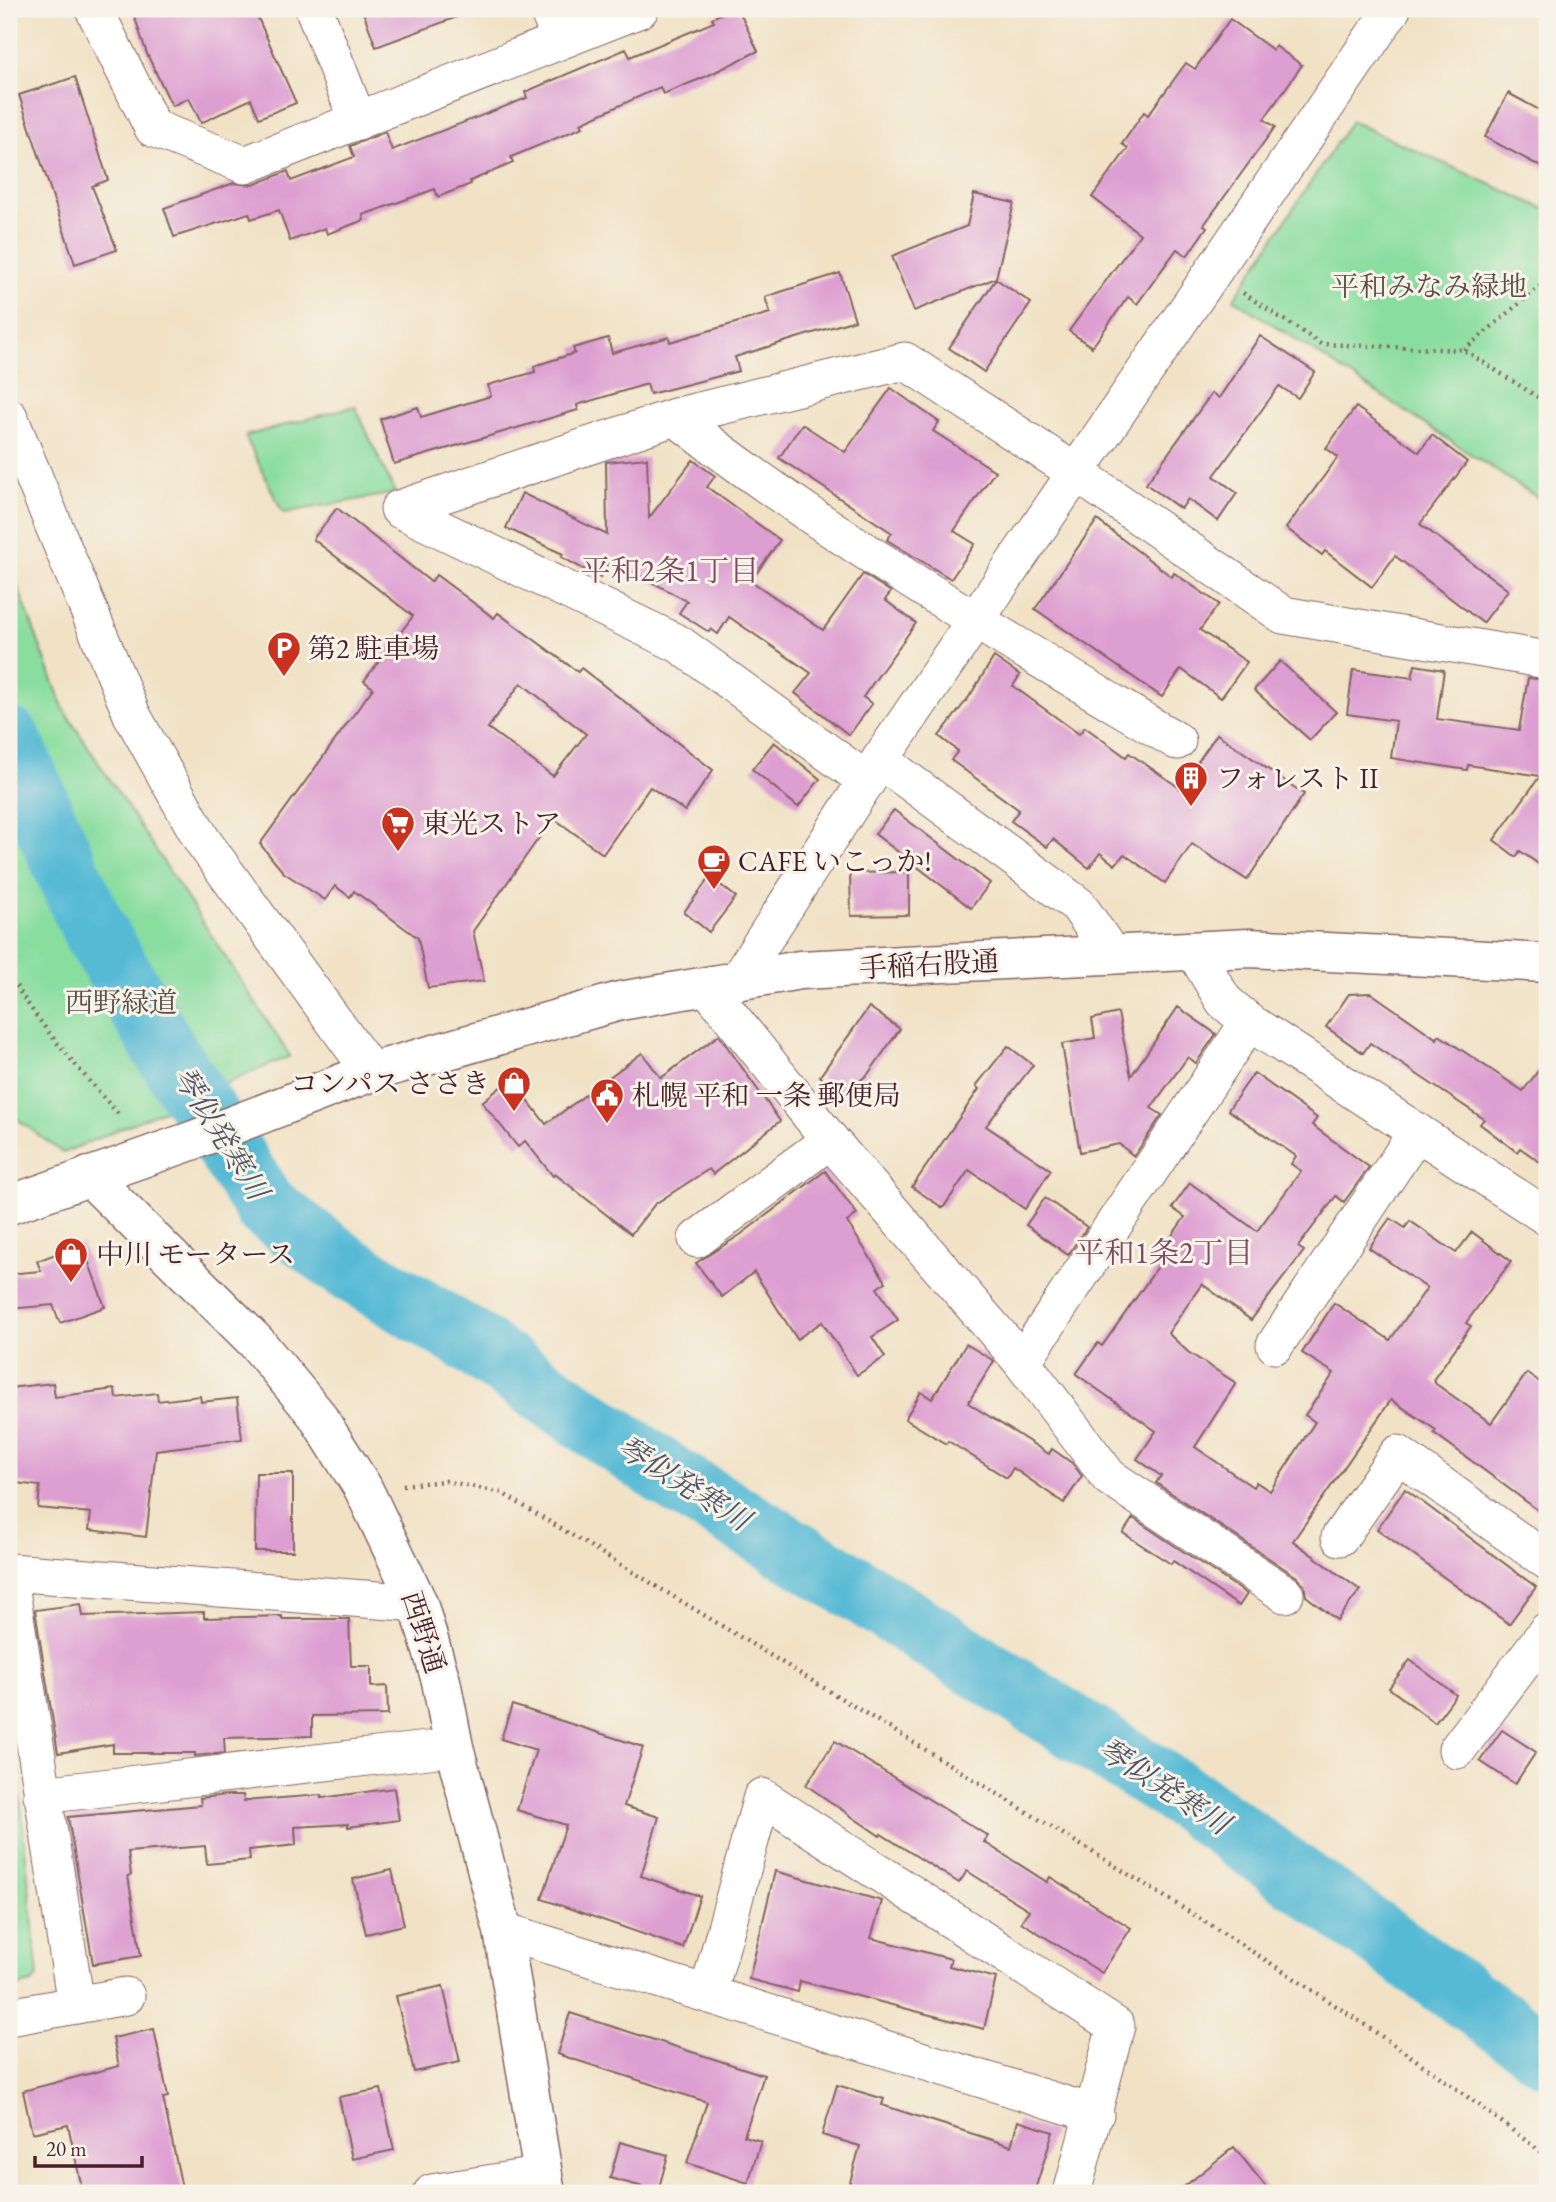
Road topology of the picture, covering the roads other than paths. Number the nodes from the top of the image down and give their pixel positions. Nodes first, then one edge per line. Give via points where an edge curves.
1 (94, 9) edge
2 (314, 9) edge
3 (640, 9) edge
4 (1392, 9) edge
5 (554, 24) edge
6 (358, 121) junction
7 (9, 417) edge
8 (674, 417) junction
9 (1075, 472) junction
10 (975, 621) junction
11 (1547, 660) edge
12 (1177, 741) dead end
13 (873, 771) junction
14 (1194, 951) junction
15 (1112, 955) junction
16 (1547, 963) edge
17 (723, 985) junction
18 (1249, 1022) junction
19 (372, 1072) junction
20 (1417, 1132) junction
21 (830, 1140) junction
22 (89, 1176) junction
23 (9, 1205) edge
24 (1547, 1217) edge
25 (697, 1239) dead end
26 (1275, 1345) dead end
27 (1022, 1362) junction
28 (1340, 1537) dead end
29 (1547, 1561) edge
30 (9, 1572) edge
31 (9, 1578) edge
32 (1285, 1594) dead end
33 (418, 1603) junction
34 (1547, 1631) edge
35 (454, 1747) junction
36 (1457, 1750) dead end
37 (42, 1795) junction
38 (503, 1931) junction
39 (708, 1994) junction
40 (126, 1996) dead end
41 (76, 2005) junction
42 (9, 2017) edge
43 (1095, 2114) junction
44 (544, 2184) edge
45 (432, 2193) edge
46 (1072, 2193) edge

1 - 6 street via 153,128 245,165
2 - 6 street
3 - 5 street
4 - 9 street
5 - 6 street
7 - 19 street via 132,715 202,840
8 - 9 street via 905,361
8 - 10 street via 750,475
8 - 13 street via 399,509 678,644
9 - 10 street
9 - 11 street via 1283,615
10 - 12 street
10 - 13 street
13 - 15 street via 1079,905
13 - 17 street
14 - 15 street, 手稲右股通
14 - 16 street, 手稲右股通 via 1249,948
14 - 18 street via 1224,1001
15 - 17 street, 手稲右股通 via 800,970
17 - 19 street, 手稲右股通 via 620,1001
17 - 21 street
18 - 20 street
18 - 27 street
19 - 22 street, 手稲右股通
20 - 24 street
20 - 26 street
21 - 25 street
21 - 27 street
22 - 23 street
22 - 33 street, 西野通 via 256,1342 316,1414 363,1488
27 - 32 street via 1109,1477
28 - 29 street via 1398,1454
30 - 33 street
31 - 37 street
33 - 35 street, 西野通
34 - 36 street
35 - 37 street
35 - 38 street, 西野通
37 - 41 street
38 - 39 street
38 - 44 street, 西野通
39 - 43 street
39 - 43 street via 762,1797 1116,2026
40 - 41 street
41 - 42 street
43 - 46 street
44 - 45 street

